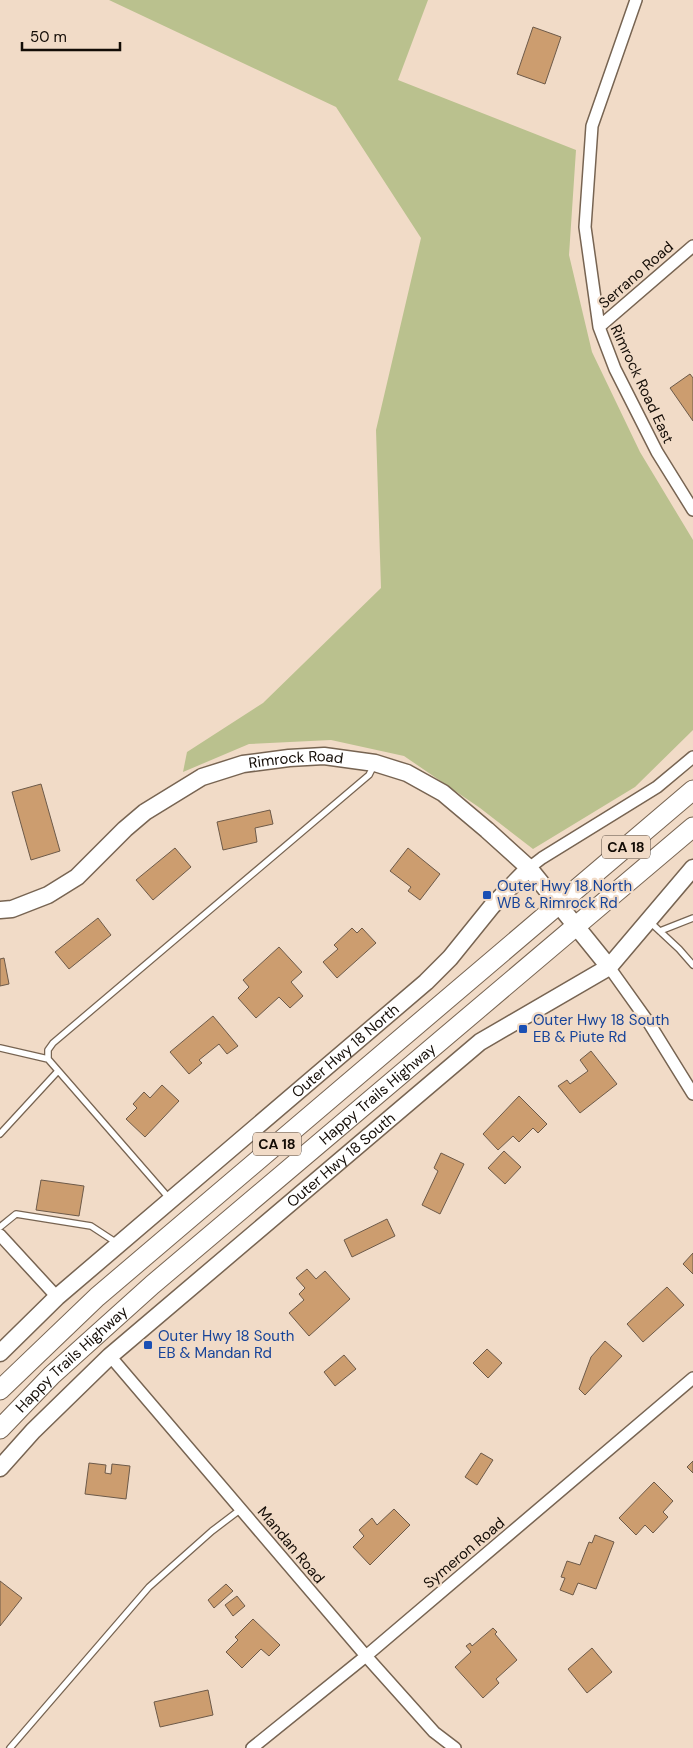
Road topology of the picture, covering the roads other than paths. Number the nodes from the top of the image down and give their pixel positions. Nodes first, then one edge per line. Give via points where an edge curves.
1 (636, 0) edge
2 (693, 246) edge
3 (598, 327) junction
4 (691, 503) edge
5 (693, 757) edge
6 (375, 763) junction
7 (693, 790) edge
8 (693, 827) edge
9 (529, 868) junction
10 (693, 868) edge
11 (558, 904) junction
12 (0, 910) edge
13 (693, 918) edge
14 (576, 926) junction
15 (654, 926) junction
16 (693, 965) edge
17 (609, 967) junction
18 (0, 1048) edge
19 (48, 1059) junction
20 (58, 1071) junction
21 (693, 1094) edge
22 (0, 1134) edge
23 (171, 1201) junction
24 (0, 1227) edge
25 (0, 1235) edge
26 (120, 1245) junction
27 (57, 1297) junction
28 (0, 1353) edge
29 (110, 1356) junction
30 (693, 1378) edge
31 (0, 1390) edge
32 (0, 1428) edge
33 (0, 1468) edge
34 (241, 1509) junction
35 (366, 1656) junction
36 (10, 1748) edge
37 (252, 1748) edge
38 (455, 1748) edge

1 - 3 street, Rimrock Road East via 592,126 585,227
2 - 3 street, Serrano Road
3 - 4 street, Rimrock Road East via 657,452
5 - 9 street, Outer Hwy 18 North via 657,787
6 - 9 street, Rimrock Road via 407,773 443,793
6 - 12 street, Rimrock Road via 324,756 289,758 243,764 202,777 141,815 77,877 48,895 12,909
6 - 19 lane via 369,775 53,1043 48,1050
7 - 11 main road, Happy Trails Highway / CA 18
8 - 14 main road, Happy Trails Highway / CA 18
9 - 11 street, Rimrock Road
9 - 23 street, Outer Hwy 18 North via 426,982
10 - 15 street, Outer Hwy 18 South
11 - 14 street, Rimrock Road
11 - 31 main road, Happy Trails Highway / CA 18 via 97,1297
13 - 15 lane
14 - 17 street, Rimrock Road
14 - 32 main road, Happy Trails Highway / CA 18 via 152,1285 52,1375
15 - 16 lane
15 - 17 street, Outer Hwy 18 South
17 - 21 street
17 - 29 street, Outer Hwy 18 South via 480,1042
18 - 19 lane
19 - 20 lane
20 - 22 lane
20 - 23 lane
23 - 26 street, Outer Hwy 18 North
24 - 26 lane via 16,1214 92,1226
25 - 27 street
26 - 27 street, Outer Hwy 18 North
27 - 28 street, Outer Hwy 18 North
29 - 33 street, Outer Hwy 18 South
29 - 34 street, Mandan Road
30 - 35 street, Symeron Road
34 - 35 street, Mandan Road
34 - 36 lane via 149,1587
35 - 37 street, Symeron Road
35 - 38 street, Mandan Road via 434,1732

